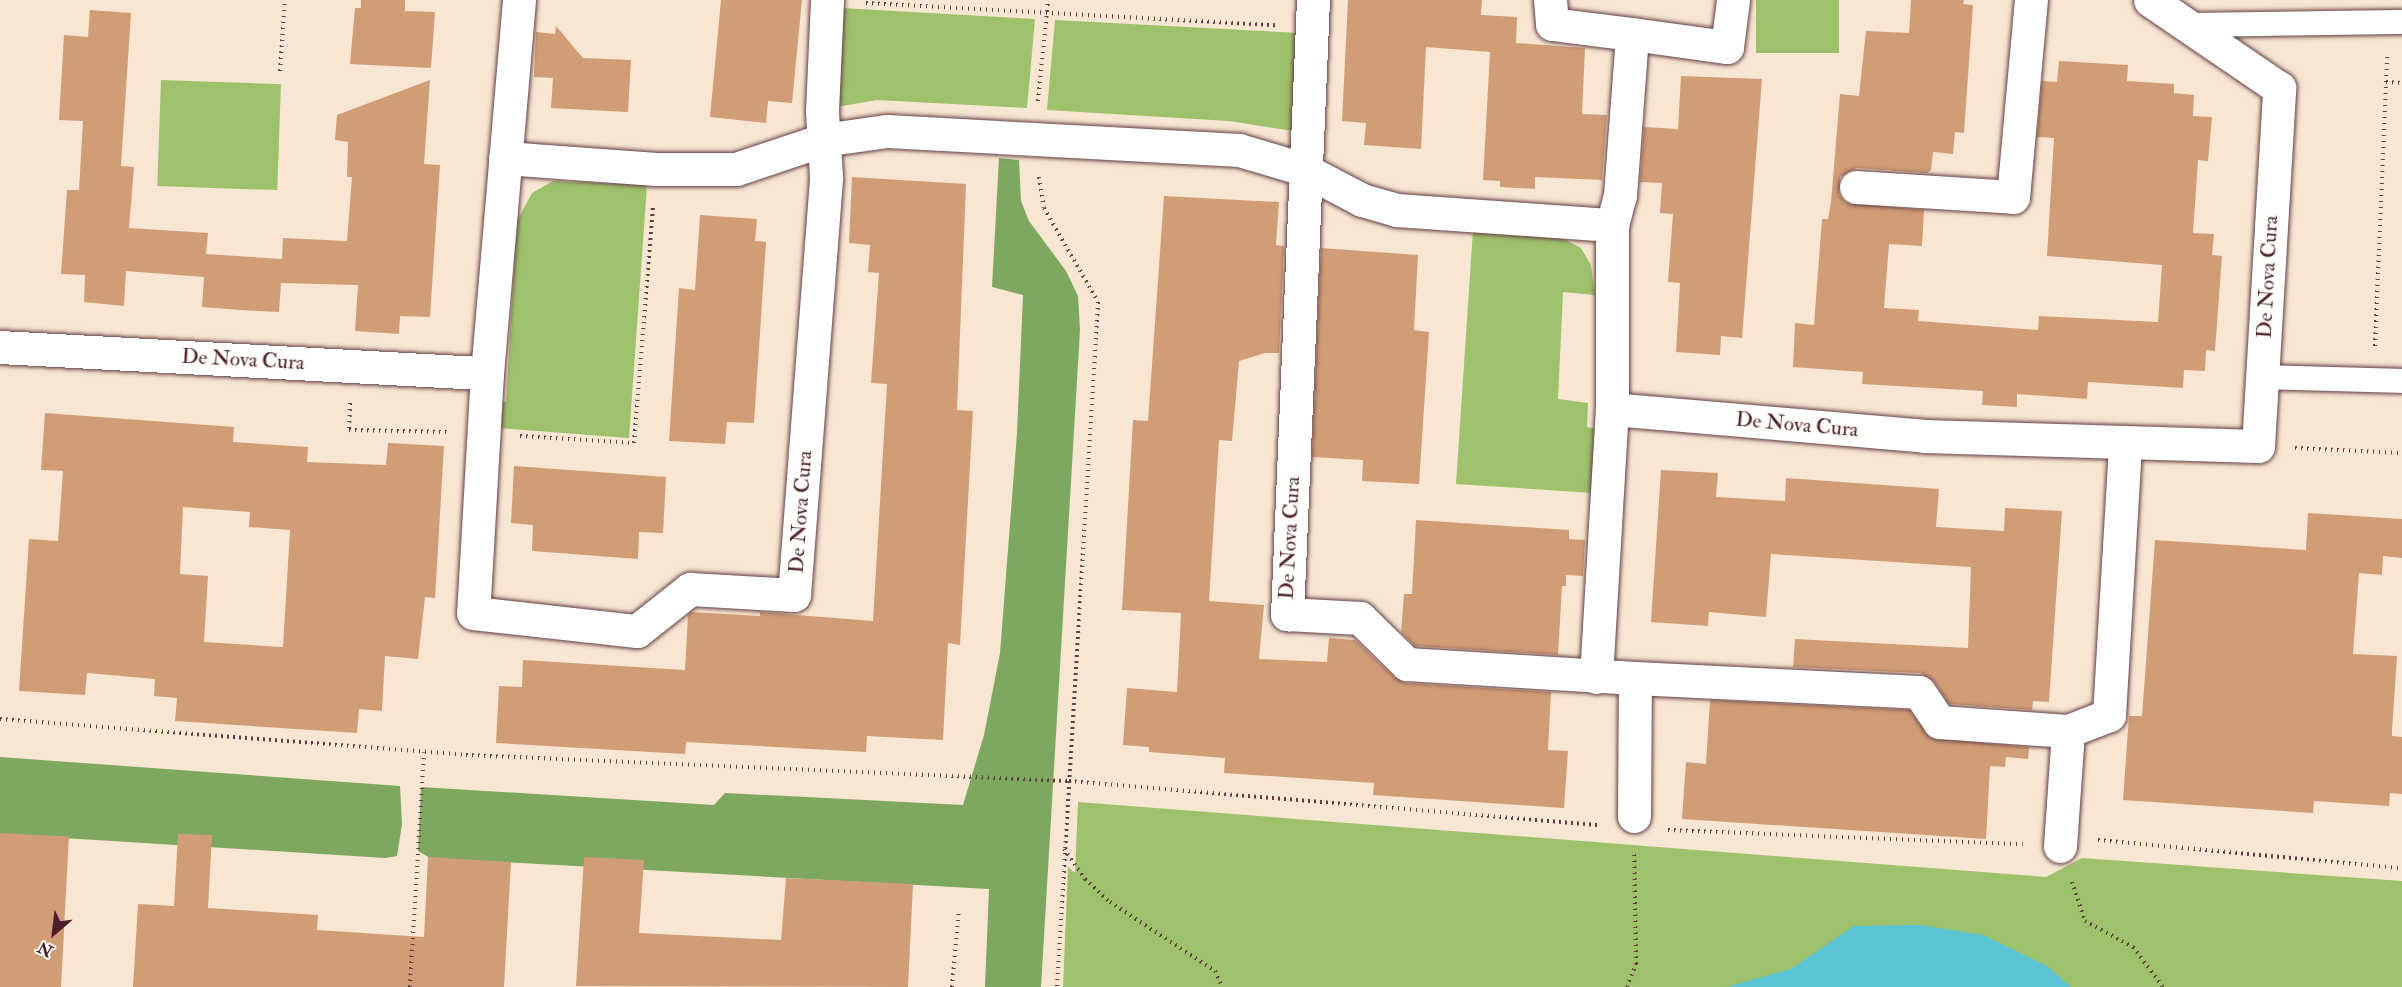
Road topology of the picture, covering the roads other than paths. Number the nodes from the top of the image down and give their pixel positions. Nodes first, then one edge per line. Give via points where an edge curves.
1 (519, 0) edge
2 (827, 0) edge
3 (1550, 0) edge
4 (1733, 0) edge
5 (2031, 0) edge
6 (2150, 0) edge
7 (1312, 14) edge
8 (2395, 22) edge
9 (2185, 25) junction
10 (1632, 34) junction
11 (823, 140) junction
12 (505, 158) junction
13 (1303, 170) junction
14 (1856, 187) dead end
15 (1612, 225) junction
16 (0, 347) edge
17 (487, 373) junction
18 (2263, 377) junction
19 (2402, 381) edge
20 (1612, 409) junction
21 (2125, 445) junction
22 (1596, 677) junction
23 (1635, 678) junction
24 (2068, 731) junction
25 (1634, 822) road end
26 (2061, 846) road end

1 - 12 street, De Nova Cura
2 - 11 street, De Nova Cura
3 - 10 street via 1552,24
4 - 10 street via 1727,47
5 - 14 street via 2013,197
6 - 9 street, De Nova Cura
7 - 13 street, De Nova Cura
8 - 9 lane
9 - 18 street, De Nova Cura via 2280,88
10 - 15 street via 1620,195
11 - 12 street via 736,169 656,169
11 - 13 street via 887,131 1239,150
11 - 17 street, De Nova Cura via 826,177 794,595 690,589 637,631 473,613
12 - 17 street, De Nova Cura
13 - 15 street via 1362,200 1396,210
13 - 22 street, De Nova Cura via 1287,614 1360,618 1407,664
15 - 20 street
16 - 17 street, De Nova Cura
18 - 19 lane
18 - 21 street, De Nova Cura via 2258,446
20 - 21 street, De Nova Cura via 1924,436
20 - 22 street
21 - 24 street, De Nova Cura via 2109,715
22 - 23 street, De Nova Cura
23 - 24 street, De Nova Cura via 1919,692 1939,722
23 - 25 street
24 - 26 street

